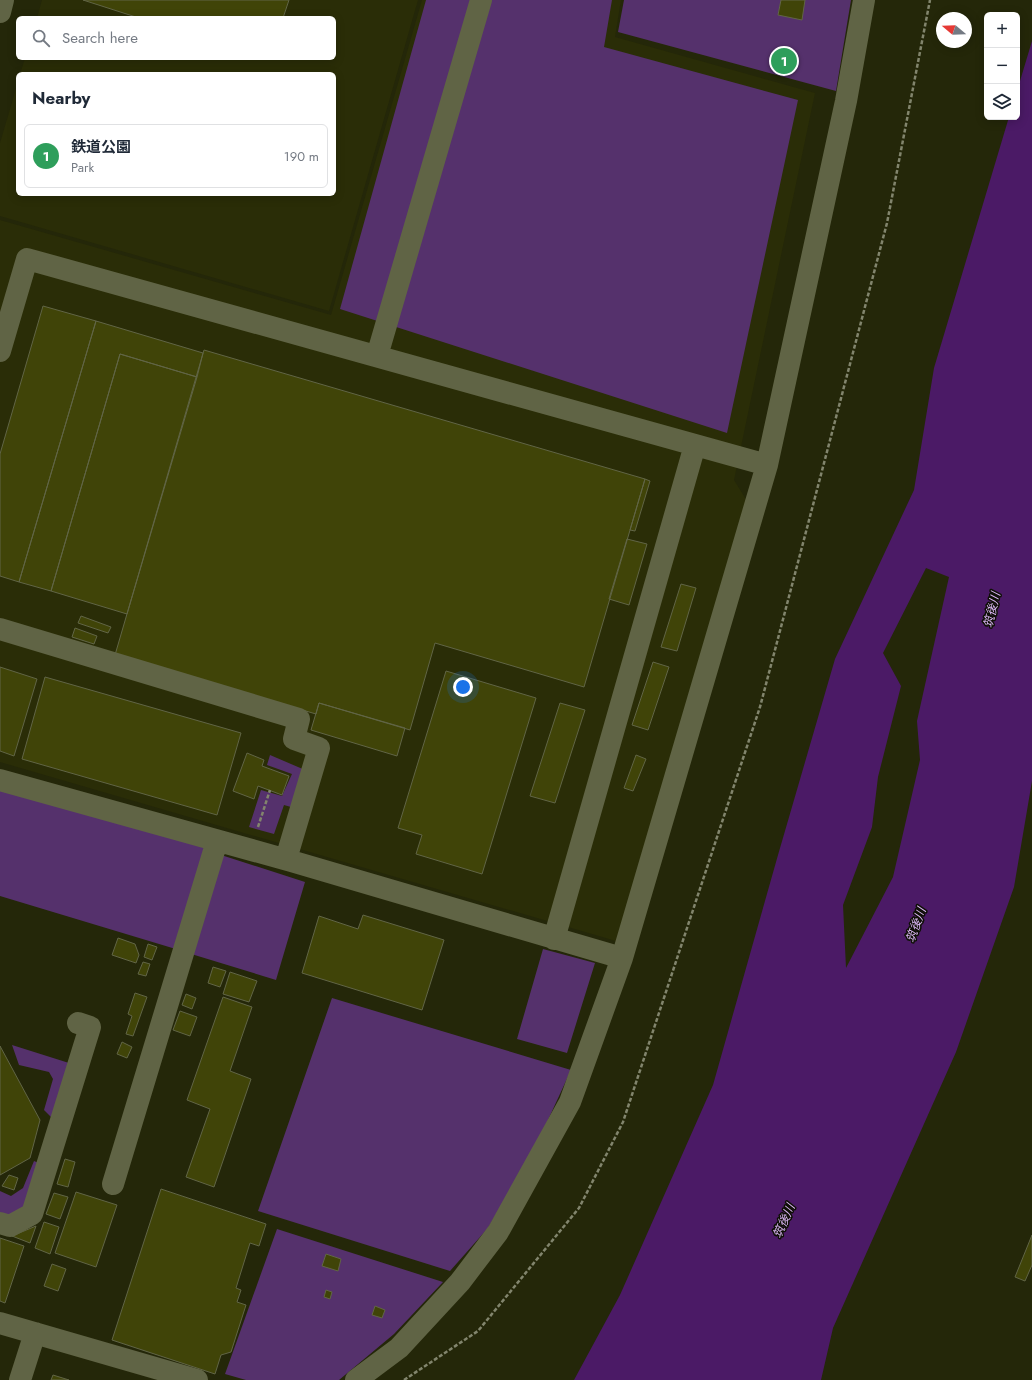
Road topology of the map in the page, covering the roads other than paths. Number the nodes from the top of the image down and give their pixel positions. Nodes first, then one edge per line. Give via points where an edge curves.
1 (3, 0) edge
2 (481, 0) edge
3 (864, 0) edge
4 (0, 12) edge
5 (0, 351) edge
6 (377, 356) junction
7 (695, 445) junction
8 (767, 465) junction
9 (0, 630) edge
10 (0, 780) edge
11 (217, 840) junction
12 (286, 860) junction
13 (554, 939) junction
14 (622, 958) junction
15 (78, 1023) dead end
16 (113, 1184) dead end
17 (0, 1223) edge
18 (1, 1325) edge
19 (35, 1333) junction
20 (20, 1380) edge
21 (197, 1380) edge
22 (356, 1380) edge

1 - 4 street
2 - 6 street
3 - 8 street via 845,108
5 - 6 street via 27,259
6 - 7 street
7 - 8 street
7 - 13 street
8 - 14 street
9 - 12 street via 299,719 294,739 318,748
10 - 11 street
11 - 12 street
11 - 16 street
12 - 13 street
13 - 14 street
14 - 22 street via 570,1102 498,1232 460,1282 399,1348
15 - 17 street via 90,1027 32,1214 10,1226
18 - 19 street
19 - 20 street
19 - 21 street

